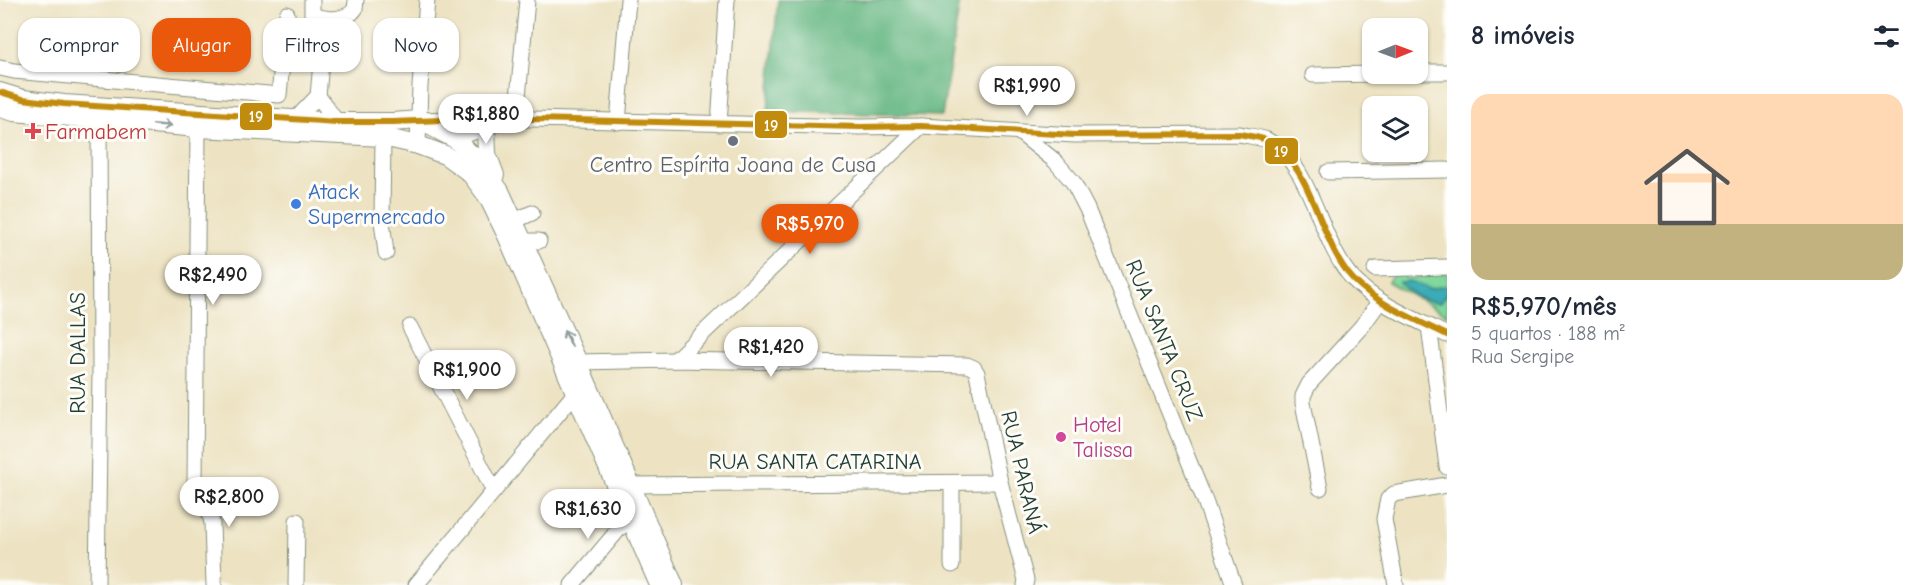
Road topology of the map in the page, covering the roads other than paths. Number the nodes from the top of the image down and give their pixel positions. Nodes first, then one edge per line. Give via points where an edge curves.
1 (312, 0) edge
2 (356, 0) edge
3 (427, 0) edge
4 (527, 0) edge
5 (628, 0) edge
6 (727, 0) edge
7 (287, 15) dead end
8 (325, 18) joint
9 (0, 68) edge
10 (320, 72) edge
11 (1428, 72) edge
12 (1447, 72) edge
13 (1362, 74) edge
14 (1313, 75) dead end
15 (0, 92) edge
16 (318, 96) junction
17 (0, 108) edge
18 (296, 119) junction
19 (510, 119) junction
20 (99, 120) junction
21 (419, 120) junction
22 (337, 122) junction
23 (618, 122) junction
24 (719, 124) junction
25 (921, 126) junction
26 (486, 127) junction
27 (198, 128) junction
28 (1020, 133) junction
29 (383, 137) junction
30 (455, 139) junction
31 (418, 145) junction
32 (1447, 170) edge
33 (1328, 172) dead end
34 (500, 191) junction
35 (532, 213) dead end
36 (514, 221) junction
37 (386, 254) dead end
38 (1447, 267) edge
39 (1375, 269) dead end
40 (1380, 301) junction
41 (1430, 326) junction
42 (410, 327) dead end
43 (1447, 335) edge
44 (675, 360) junction
45 (578, 362) junction
46 (576, 392) junction
47 (1447, 467) edge
48 (1000, 482) junction
49 (952, 483) junction
50 (631, 485) junction
51 (1447, 485) edge
52 (1320, 488) dead end
53 (494, 491) junction
54 (629, 517) junction
55 (297, 521) dead end
56 (952, 565) dead end
57 (1026, 583) edge
58 (97, 585) edge
59 (214, 585) edge
60 (296, 585) edge
61 (416, 585) edge
62 (572, 585) edge
63 (659, 585) edge
64 (674, 585) edge
65 (1234, 585) edge
66 (1396, 585) edge

1 - 8 street via 312,14
2 - 8 street via 355,9 347,17
3 - 21 street
4 - 19 street
5 - 23 street
6 - 24 street
7 - 9 street via 279,95
10 - 16 street
11 - 12 street
13 - 14 street
15 - 18 main road via 64,104
16 - 18 street
16 - 22 street
17 - 20 main road
18 - 22 main road
19 - 21 street
19 - 23 street
19 - 26 street
20 -> 27 main road
20 - 58 street, RUA DALLAS
21 - 22 main road
21 - 30 main road
21 - 31 street
23 - 24 street
24 - 25 street
25 - 28 street
25 - 44 street
26 - 30 street
26 - 34 main road via 485,141
27 - 29 main road
27 - 59 street via 195,483 212,523
28 - 40 street via 1240,134 1266,140 1284,154 1300,177 1352,277
28 - 65 street, RUA SANTA CRUZ via 1055,161 1073,182 1087,209 1205,501
29 - 31 main road
29 - 37 street via 382,221
30 - 34 main road via 479,162
31 - 46 main road via 445,155 470,173 488,197
32 - 33 street
34 - 36 main road
35 - 36 street
45 -> 36 main road via 531,241
38 - 39 street
40 - 41 street
40 - 52 street via 1303,396
41 - 43 street
41 - 47 street
42 - 53 street
44 - 45 street
44 - 48 street, RUA PARANÁ via 967,365 977,373
45 - 50 main road
46 - 53 street
46 - 54 main road
48 - 49 street, RUA SANTA CATARINA
48 - 57 street, RUA PARANÁ
49 - 50 street, RUA SANTA CATARINA
49 - 56 street
50 - 64 main road
51 - 66 street via 1394,494 1388,499 1384,519
53 - 61 street
54 - 62 street
54 - 63 main road
55 - 60 street

